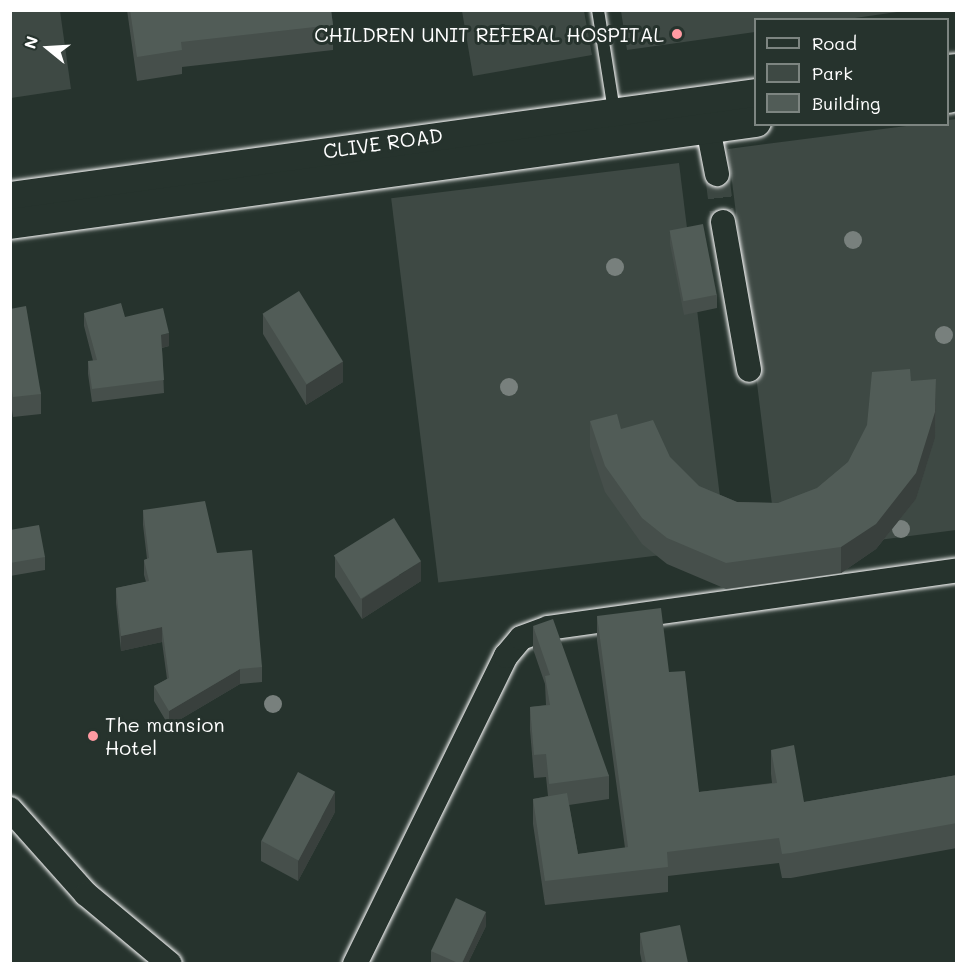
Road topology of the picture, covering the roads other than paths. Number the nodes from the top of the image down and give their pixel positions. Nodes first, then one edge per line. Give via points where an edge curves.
1 (598, 10) edge
2 (754, 94) edge
3 (614, 111) junction
4 (754, 122) edge
5 (708, 128) junction
6 (717, 174) tunnel mouth
7 (10, 198) edge
8 (723, 222) tunnel mouth
9 (10, 224) edge
10 (749, 370) dead end
11 (957, 571) edge
12 (10, 809) edge
13 (170, 963) edge
14 (354, 963) edge

1 - 3 lane
2 - 3 street, CLIVE ROAD
3 - 7 street, CLIVE ROAD
4 - 5 street, CLIVE ROAD
5 - 6 street
5 - 9 street, CLIVE ROAD
8 - 10 street
11 - 14 street via 548,628 521,638 506,656
12 - 13 street via 86,894

